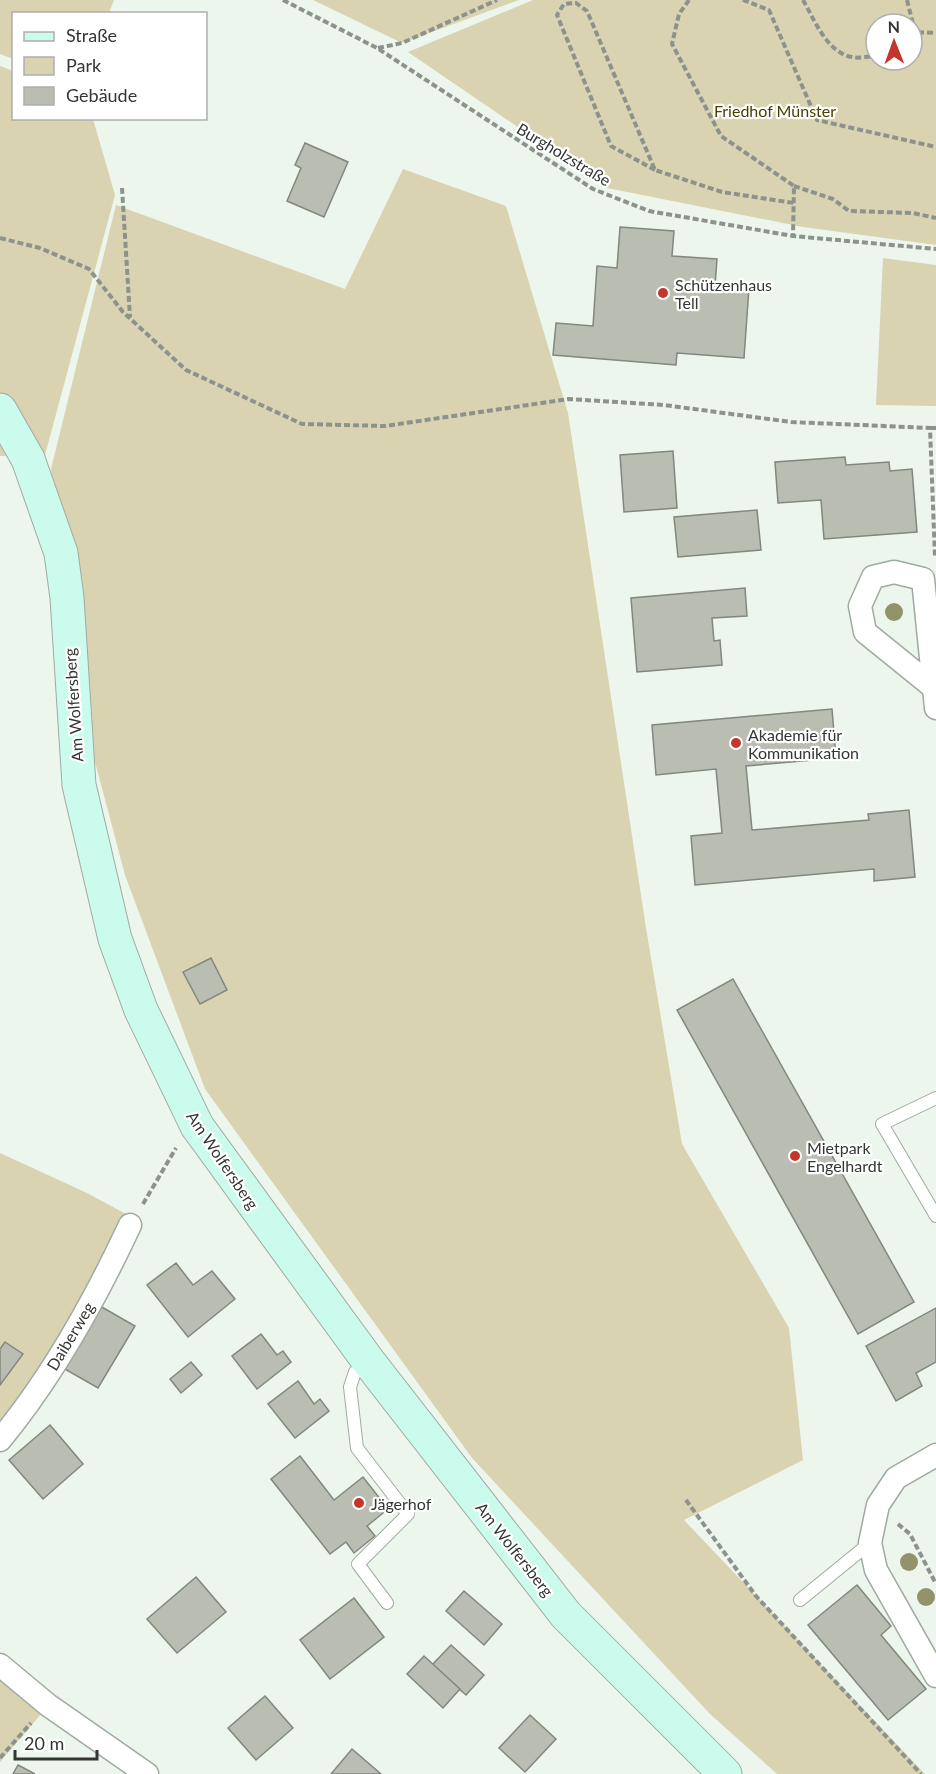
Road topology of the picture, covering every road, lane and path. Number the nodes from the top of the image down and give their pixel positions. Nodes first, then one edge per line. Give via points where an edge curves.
1 (282, 0) edge
2 (497, 0) edge
3 (689, 0) edge
4 (743, 0) edge
5 (803, 0) edge
6 (377, 48) junction
7 (864, 56) edge
8 (936, 147) edge
9 (655, 170) junction
10 (794, 186) junction
11 (123, 188) dead end
12 (794, 203) junction
13 (936, 218) edge
14 (793, 236) junction
15 (0, 238) edge
16 (936, 249) edge
17 (130, 318) junction
18 (0, 410) edge
19 (930, 428) junction
20 (936, 428) edge
21 (923, 579) junction
22 (934, 681) edge
23 (936, 1098) edge
24 (182, 1138) dead end
25 (936, 1216) edge
26 (130, 1225) joint
27 (369, 1362) junction
28 (0, 1440) edge
29 (936, 1455) edge
30 (686, 1500) dead end
31 (878, 1505) junction
32 (870, 1543) junction
33 (936, 1584) edge
34 (800, 1600) dead end
35 (387, 1604) dead end
36 (0, 1665) edge
37 (936, 1676) edge
38 (48, 1705) junction
39 (0, 1758) edge
40 (147, 1774) edge
41 (725, 1774) edge
42 (921, 1774) edge

1 - 6 path, Burgholzstraße
2 - 6 path via 402,43
3 - 10 path via 679,14 672,44 721,136
4 - 8 path via 769,10 817,120
5 - 7 path via 836,50 852,57
6 - 14 path, Burgholzstraße via 593,189 649,211
9 - 9 path via 587,11 576,3 564,4 557,15 611,146
9 - 12 path via 722,192
10 - 12 path
10 - 13 path via 833,199 849,211 913,213
11 - 17 path
12 - 14 path
14 - 16 path, Burgholzstraße
15 - 17 path via 40,248 89,269
17 - 19 path via 186,370 302,424 385,426 569,399 664,405 791,422
18 - 27 main road, Am Wolfersberg via 28,459 61,553 78,785 115,939 141,1010 197,1126
19 - 20 path
19 - 21 path via 936,565
21 - 22 street
21 - 22 street via 894,572 873,577 860,606 865,632
23 - 25 lane via 882,1124
24 - 26 path
26 - 28 street, Daiberweg via 105,1278 26,1408
27 - 35 lane via 355,1372 350,1386 357,1448 408,1514 358,1564
27 - 41 main road, Am Wolfersberg via 566,1615
29 - 31 street via 896,1478
30 - 42 path via 756,1596
31 - 32 street
31 - 33 path via 910,1534
32 - 34 lane
32 - 37 street via 876,1570
36 - 38 street
38 - 39 path
38 - 40 street

